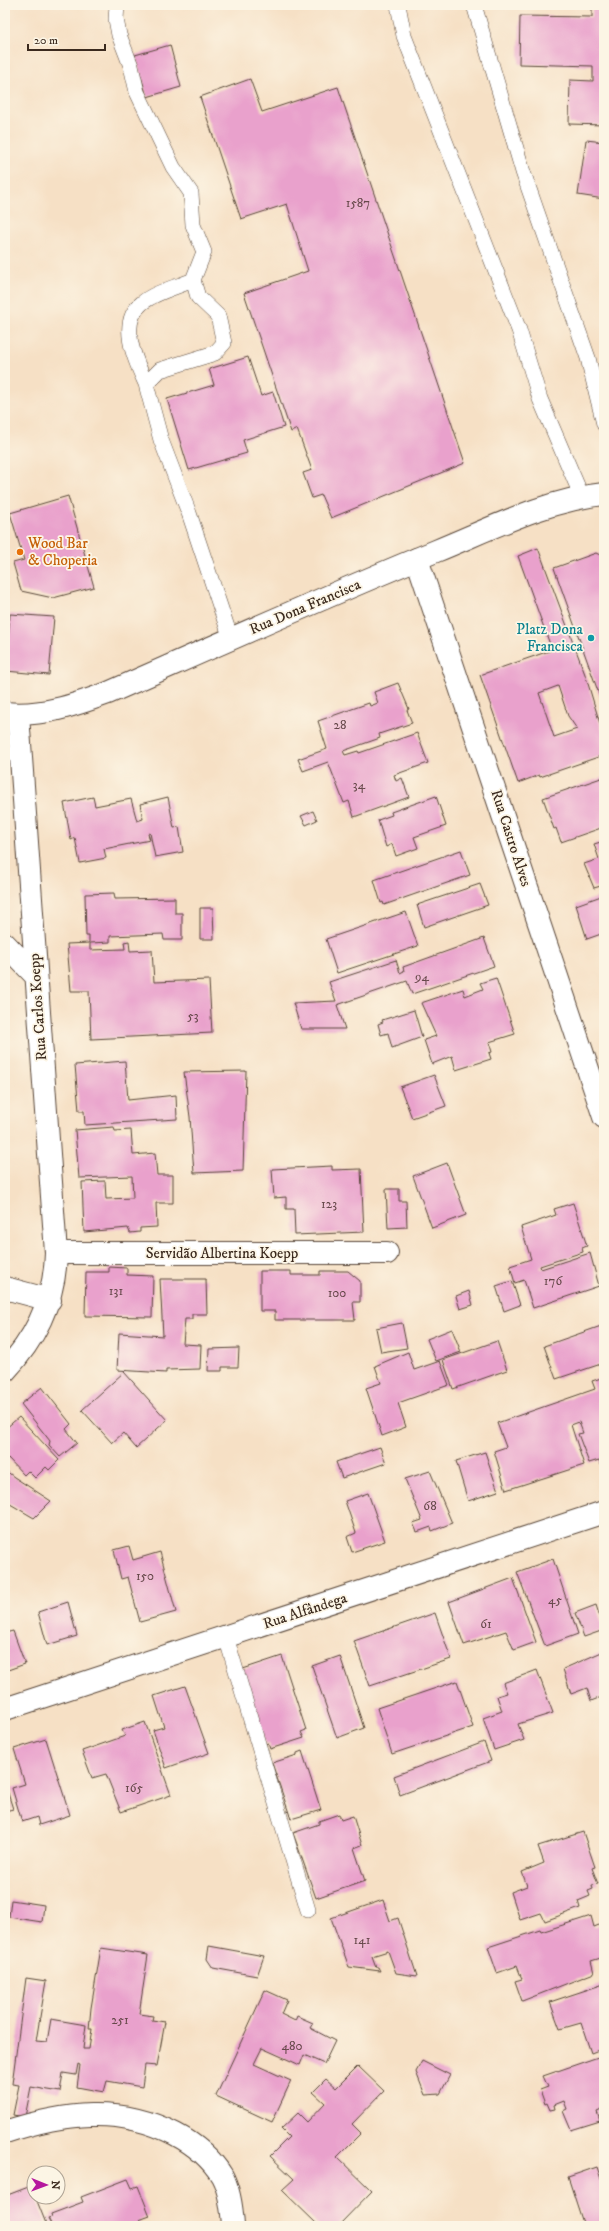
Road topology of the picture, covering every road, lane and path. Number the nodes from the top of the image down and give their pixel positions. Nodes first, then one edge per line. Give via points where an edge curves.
1 (117, 5) edge
2 (398, 5) edge
3 (474, 5) edge
4 (193, 280) junction
5 (146, 384) junction
6 (604, 424) edge
7 (604, 494) edge
8 (582, 497) junction
9 (417, 559) junction
10 (231, 639) junction
11 (12, 714) edge
12 (5, 944) edge
13 (35, 975) junction
14 (604, 1116) edge
15 (56, 1253) junction
16 (387, 1253) dead end
17 (5, 1288) edge
18 (50, 1300) junction
19 (5, 1371) edge
20 (604, 1512) edge
21 (226, 1637) junction
22 (5, 1709) edge
23 (308, 1910) dead end
24 (5, 2132) edge
25 (234, 2226) edge

1 - 4 lane via 119,35 131,66 136,92 173,167 191,193 193,225 204,252
2 - 8 lane via 404,36 519,330 540,399
3 - 6 lane via 523,172 588,358
4 - 5 lane via 141,303 133,316 129,333
4 - 5 lane via 198,297 218,316 224,343 215,353 160,370
5 - 10 lane via 161,440 189,513
7 - 8 street, Rua Dona Francisca
8 - 9 street, Rua Dona Francisca via 542,509
9 - 10 street, Rua Dona Francisca
9 - 14 street, Rua Castro Alves
10 - 11 street, Rua Dona Francisca via 108,693 68,707
11 - 13 street, Rua Carlos Koepp
12 - 13 street
13 - 15 street, Rua Carlos Koepp
15 - 16 street, Servidão Albertina Koepp
15 - 18 street, Rua Carlos Koepp via 56,1273
17 - 18 street
18 - 19 street, Rua Carlos Koepp via 36,1330
20 - 21 street, Rua Alfândega
21 - 22 street, Rua Alfândega
21 - 23 lane
24 - 25 street via 62,2117 97,2114 126,2116 156,2124 186,2139 208,2157 222,2177 230,2200

